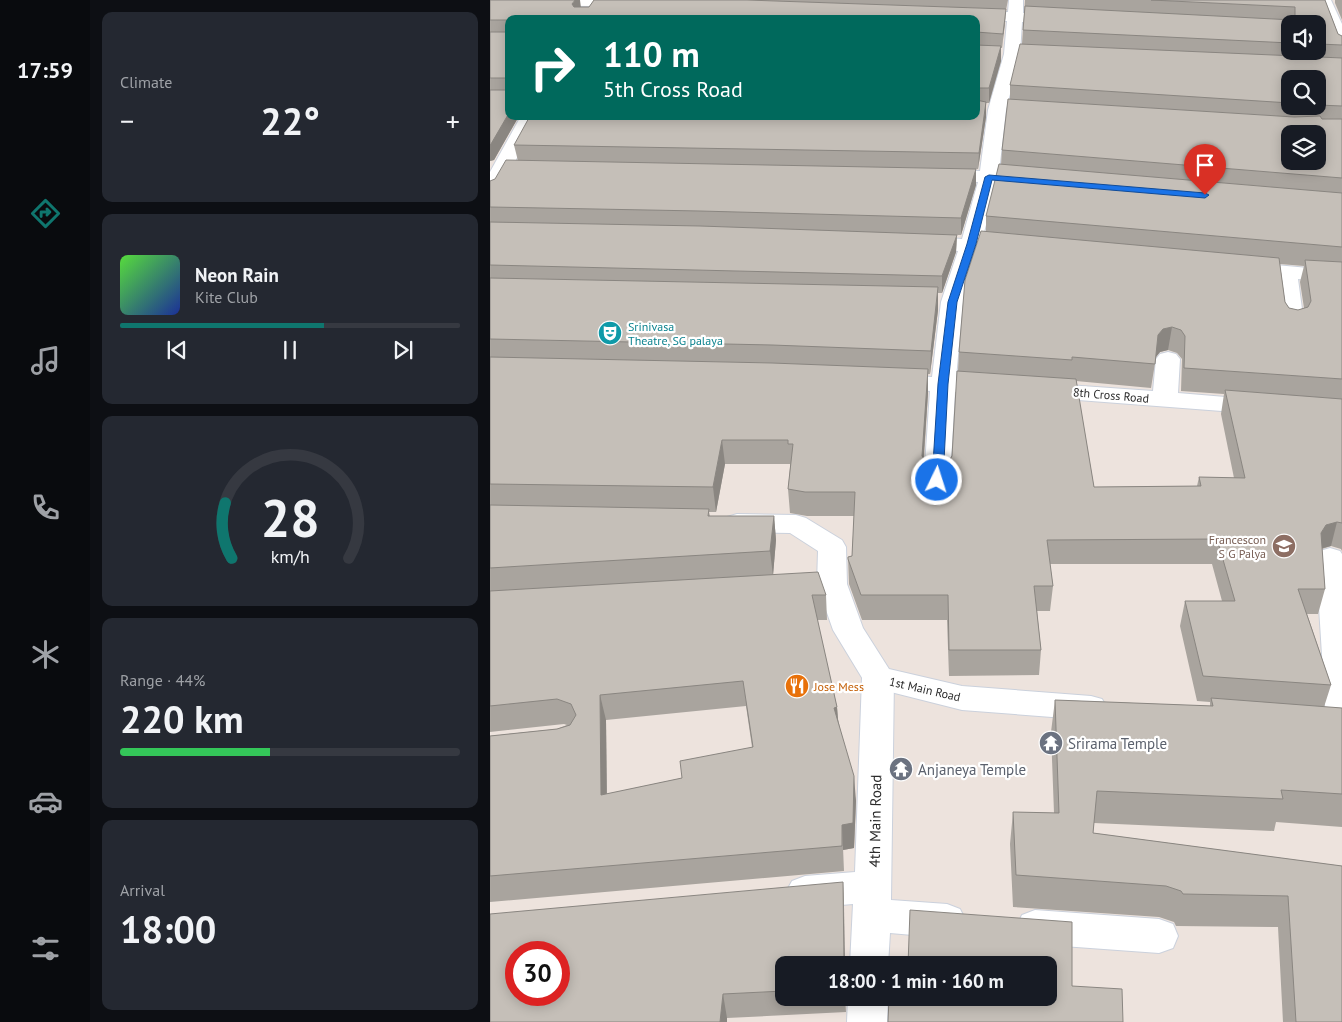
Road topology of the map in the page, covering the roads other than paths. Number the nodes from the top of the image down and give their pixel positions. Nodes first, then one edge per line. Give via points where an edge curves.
1 (1324, 0) edge
2 (490, 1) edge
3 (594, 2) edge
4 (612, 5) edge
5 (1016, 8) edge
6 (950, 14) edge
7 (586, 15) edge
8 (1079, 20) edge
9 (1342, 49) edge
10 (527, 120) edge
11 (496, 168) edge
12 (521, 169) edge
13 (919, 176) edge
14 (989, 177) junction
15 (1048, 182) edge
16 (490, 190) edge
17 (902, 242) edge
18 (971, 244) junction
19 (1029, 249) edge
20 (1220, 266) edge
21 (1286, 272) junction
22 (1342, 277) edge
23 (1293, 324) edge
24 (1168, 359) dead end
25 (865, 381) edge
26 (943, 384) junction
27 (1165, 399) junction
28 (1283, 408) edge
29 (937, 480) edge
30 (707, 523) edge
31 (1330, 558) dead end
32 (832, 584) junction
33 (802, 586) edge
34 (878, 678) junction
35 (1118, 710) edge
36 (1327, 722) edge
37 (1342, 726) edge
38 (775, 895) edge
39 (872, 901) junction
40 (1159, 936) dead end
41 (869, 956) edge
42 (868, 1006) edge
43 (867, 1022) edge

1 - 9 street via 1331,33
2 - 3 street
3 - 4 street
3 - 7 street
5 - 6 street
5 - 8 street
5 - 14 street via 1013,54 999,110
10 - 11 street
11 - 12 street
11 - 16 street
13 - 14 street
14 - 15 street
14 - 18 street
17 - 18 street
18 - 19 street
18 - 26 street via 942,302
20 - 21 street
21 - 22 street
21 - 23 street
24 - 27 street
25 - 26 street, 8th Cross Road
26 - 27 street, 8th Cross Road
26 - 29 street
27 - 28 street, 8th Cross Road
30 - 32 street, 1st Main Road via 796,524 832,547
31 - 36 street
32 - 33 street
32 - 34 street, 1st Main Road via 848,630
34 - 35 street, 1st Main Road via 962,698
34 - 39 street, 4th Main Road
36 - 37 street
38 - 39 street
39 - 40 street via 990,924
39 - 41 street, 4th Main Road
42 - 43 street

